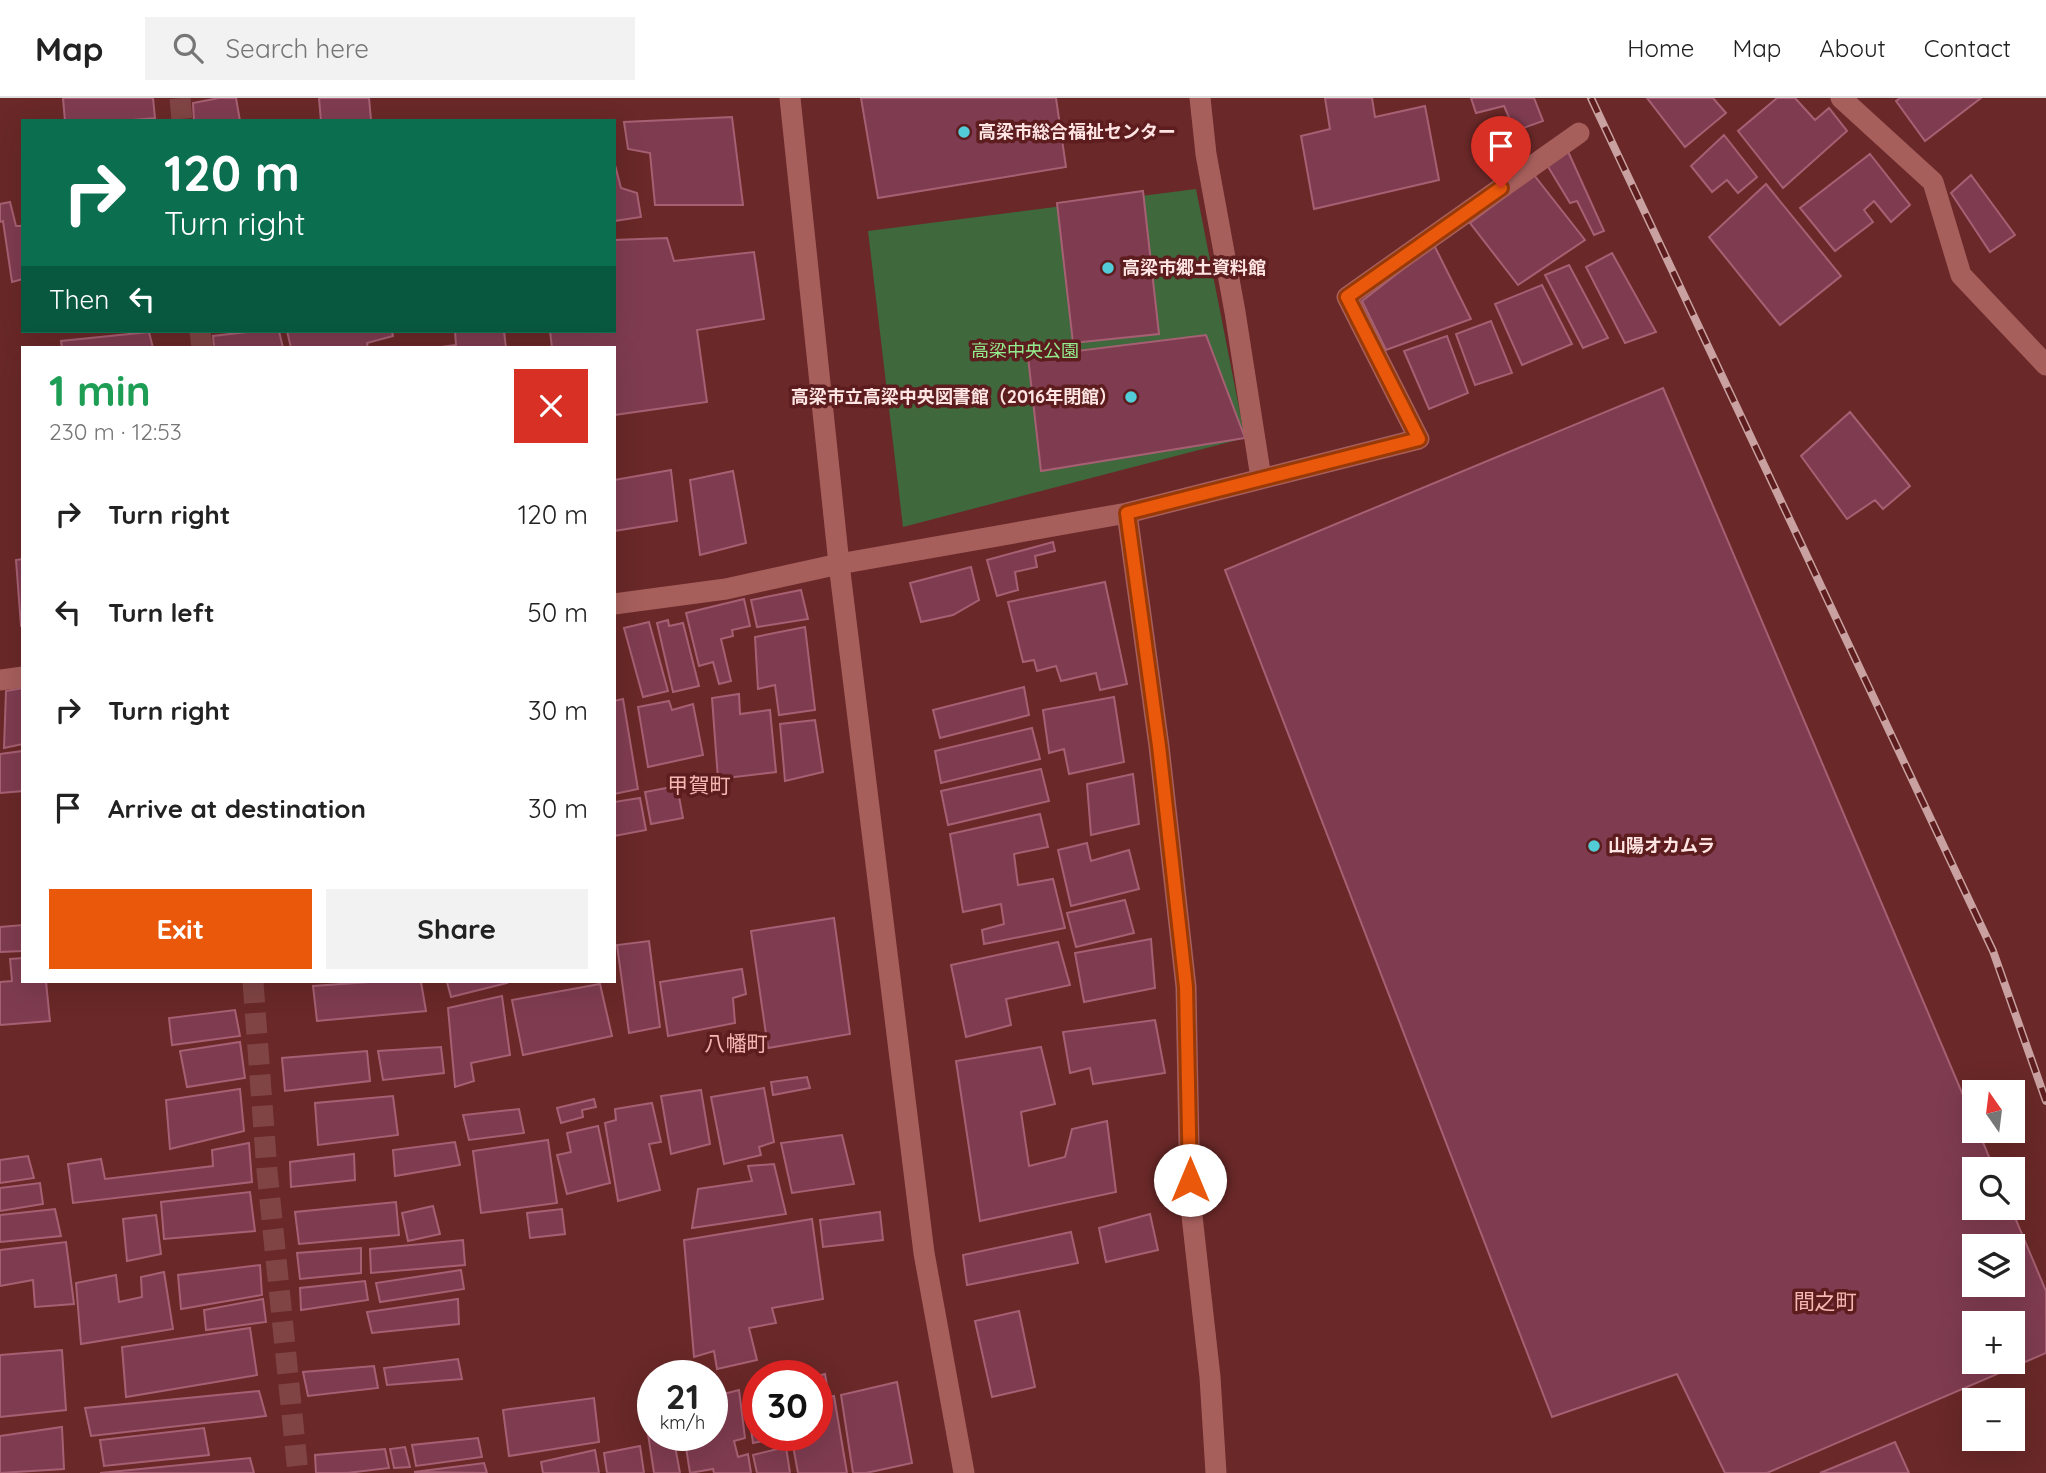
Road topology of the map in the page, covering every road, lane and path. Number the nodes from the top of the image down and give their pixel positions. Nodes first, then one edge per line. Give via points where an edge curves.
1 (790, 98) edge
2 (1200, 98) edge
3 (1841, 98) edge
4 (1579, 133) dead end
5 (2046, 365) edge
6 (1261, 478) junction
7 (1127, 513) junction
8 (839, 564) junction
9 (616, 604) edge
10 (21, 677) edge
11 (0, 680) edge
12 (964, 1473) edge
13 (1216, 1473) edge

1 - 8 street
2 - 6 street
3 - 5 street via 1933,182 1961,275
4 - 6 street via 1347,297 1419,439
6 - 7 street
7 - 8 street
7 - 13 street via 1186,987 1190,1198
8 - 9 street via 726,589
8 - 12 street via 924,1253
10 - 11 street

